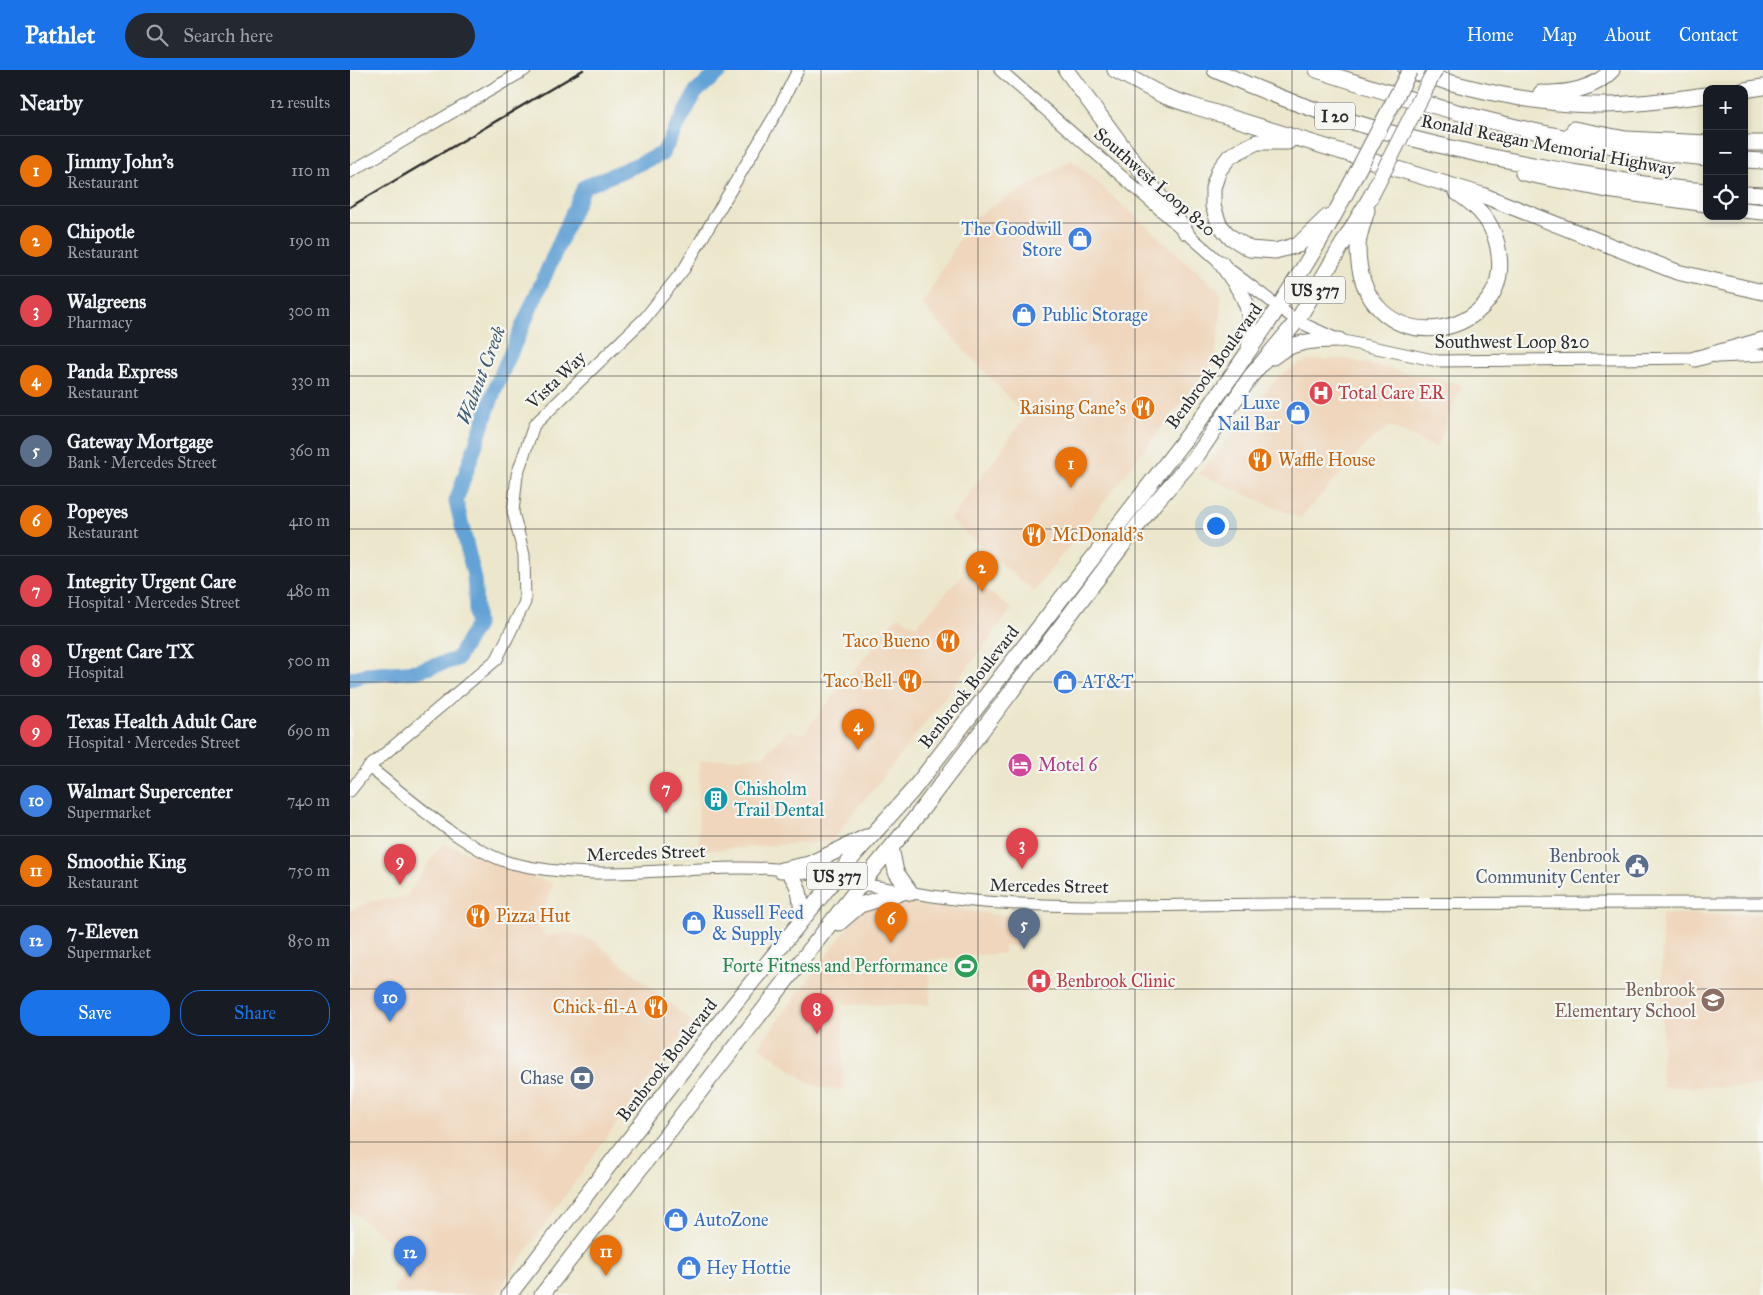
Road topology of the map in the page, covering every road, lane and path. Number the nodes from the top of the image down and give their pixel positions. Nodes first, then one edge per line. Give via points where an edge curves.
1 (524, 70) edge
2 (798, 70) edge
3 (1000, 70) edge
4 (1066, 70) edge
5 (1115, 70) edge
6 (1214, 70) edge
7 (1316, 70) edge
8 (1406, 70) edge
9 (1410, 70) edge
10 (1435, 70) edge
11 (1612, 70) edge
12 (1763, 87) edge
13 (1748, 89) edge
14 (1487, 92) junction
15 (1703, 95) edge
16 (1521, 130) junction
17 (1305, 142) junction
18 (1748, 143) edge
19 (1763, 143) edge
20 (1703, 144) edge
21 (1459, 151) junction
22 (1703, 158) edge
23 (1748, 160) edge
24 (1763, 161) edge
25 (350, 172) edge
26 (1447, 185) junction
27 (1703, 191) edge
28 (1748, 194) edge
29 (1345, 195) junction
30 (1763, 195) edge
31 (1370, 197) junction
32 (1703, 203) edge
33 (1748, 210) edge
34 (1763, 212) edge
35 (1186, 232) junction
36 (1221, 263) junction
37 (1763, 292) edge
38 (1279, 307) junction
39 (1298, 321) junction
40 (1339, 340) junction
41 (1763, 340) edge
42 (1249, 353) junction
43 (1763, 355) edge
44 (1695, 359) junction
45 (1251, 376) junction
46 (1068, 603) junction
47 (368, 767) junction
48 (350, 791) edge
49 (872, 835) junction
50 (891, 848) junction
51 (784, 870) junction
52 (836, 878) junction
53 (861, 884) junction
54 (907, 892) junction
55 (1763, 903) edge
56 (802, 919) junction
57 (821, 934) junction
58 (509, 1295) edge
59 (542, 1295) edge

1 - 25 street
2 - 47 street, Vista Way via 778,110 684,269 645,318 534,425 517,475 513,512 524,555 525,602 497,659
3 - 35 street, Southwest Loop 820
4 - 35 highway
5 - 17 highway via 1164,96
6 - 21 highway, Ronald Reagan Memorial Highway / I 20 via 1365,126
7 - 16 highway, Ronald Reagan Memorial Highway / I 20
8 - 14 highway
9 - 29 highway, Benbrook Boulevard / US 377, bridge
10 - 31 highway, Benbrook Boulevard / US 377, bridge
11 - 14 highway via 1594,84 1578,90 1552,94 1507,90
12 - 13 highway
14 - 15 highway via 1559,103 1605,105
16 - 20 highway via 1548,124 1626,138
16 - 22 highway, Ronald Reagan Memorial Highway / I 20 via 1615,148
17 - 26 highway
17 - 29 highway via 1257,142 1230,156 1219,170 1213,188 1213,206 1219,224 1229,236 1250,250 1275,251 1298,245
18 - 19 highway
21 - 27 highway, Ronald Reagan Memorial Highway / I 20 via 1641,184
21 - 32 highway via 1471,162 1607,190
23 - 24 highway
26 - 31 highway via 1477,206 1488,222 1498,243 1501,264 1497,284 1482,306 1452,326 1431,329 1405,326 1381,311 1368,296 1360,269 1358,245
26 - 37 highway via 1525,211 1677,272
28 - 30 highway
29 - 38 highway, Benbrook Boulevard / US 377
31 - 39 highway, Benbrook Boulevard / US 377
33 - 34 highway
35 - 36 street, Southwest Loop 820
36 - 38 street, Southwest Loop 820
36 - 42 highway via 1240,289 1250,310
38 - 39 street, Southwest Loop 820
38 - 42 highway, Benbrook Boulevard / US 377
39 - 40 street, Southwest Loop 820
39 - 45 highway, Benbrook Boulevard / US 377
40 - 44 street, Southwest Loop 820 via 1438,361
40 - 45 highway via 1314,340 1281,350
41 - 44 highway
42 - 46 highway, Benbrook Boulevard / US 377
43 - 44 street, Southwest Loop 820
45 - 46 highway, Benbrook Boulevard / US 377 via 1198,454
46 - 49 highway, Benbrook Boulevard / US 377
46 - 50 highway, Benbrook Boulevard / US 377
47 - 48 street, Vista Way
47 - 51 street, Mercedes Street via 475,848 507,862 598,874 730,867
49 - 51 highway via 809,864
49 - 52 highway, Benbrook Boulevard / US 377
50 - 53 highway, Benbrook Boulevard / US 377
50 - 54 highway via 896,872
51 - 52 street, Mercedes Street
51 - 56 highway via 795,878 800,890
52 - 53 street, Mercedes Street
52 - 56 highway, Benbrook Boulevard / US 377
53 - 54 street, Mercedes Street
53 - 57 highway, Benbrook Boulevard / US 377
54 - 55 street, Mercedes Street via 1057,906
54 - 57 highway via 860,906
56 - 58 highway, Benbrook Boulevard / US 377
57 - 59 highway, Benbrook Boulevard / US 377

